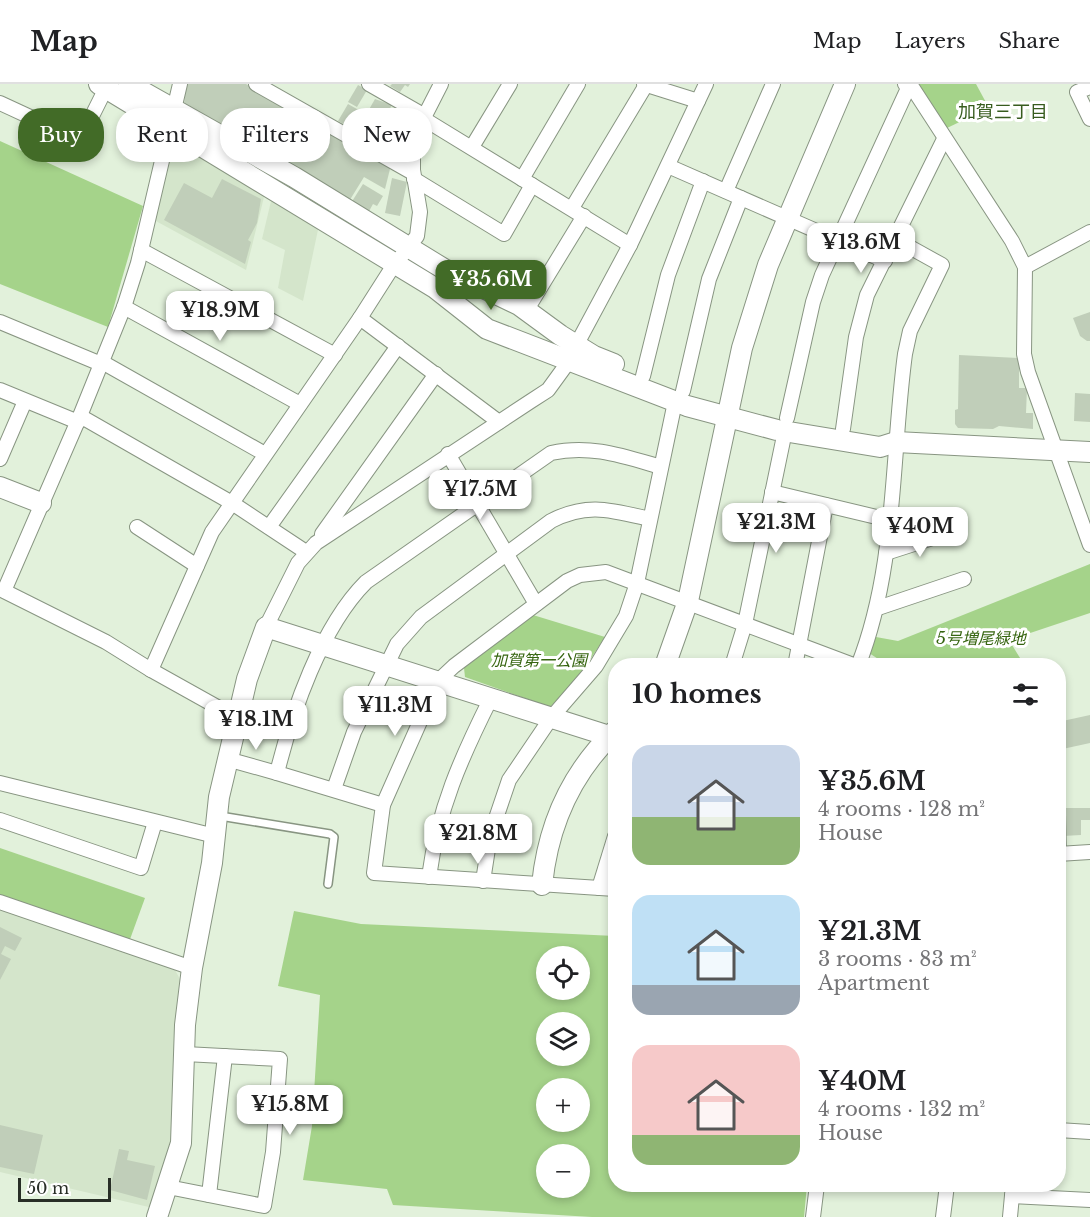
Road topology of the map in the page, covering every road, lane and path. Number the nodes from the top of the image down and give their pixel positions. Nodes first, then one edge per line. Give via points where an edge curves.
1 (129, 84) edge
2 (180, 84) edge
3 (256, 84) edge
4 (369, 84) edge
5 (441, 84) edge
6 (510, 84) edge
7 (578, 84) edge
8 (645, 84) edge
9 (706, 84) edge
10 (773, 84) edge
11 (844, 84) edge
12 (908, 84) edge
13 (103, 86) edge
14 (1090, 87) edge
15 (698, 101) junction
16 (0, 103) edge
17 (150, 108) edge
18 (159, 108) edge
19 (174, 108) edge
20 (409, 108) edge
21 (430, 108) edge
22 (1090, 119) edge
23 (432, 122) edge
24 (208, 137) edge
25 (944, 139) junction
26 (208, 143) edge
27 (472, 147) junction
28 (161, 162) edge
29 (414, 162) edge
30 (668, 166) junction
31 (414, 176) junction
32 (703, 181) junction
33 (527, 182) junction
34 (726, 191) junction
35 (327, 198) junction
36 (741, 198) junction
37 (572, 208) junction
38 (584, 216) junction
39 (317, 217) junction
40 (786, 218) junction
41 (1090, 232) edge
42 (838, 239) junction
43 (895, 239) junction
44 (630, 244) junction
45 (408, 247) junction
46 (141, 250) junction
47 (885, 261) junction
48 (395, 264) junction
49 (1025, 267) junction
50 (124, 307) junction
51 (526, 311) junction
52 (360, 318) junction
53 (0, 322) edge
54 (398, 346) junction
55 (572, 352) junction
56 (335, 355) junction
57 (101, 363) junction
58 (436, 374) junction
59 (643, 376) junction
60 (0, 390) edge
61 (679, 397) junction
62 (25, 400) junction
63 (300, 405) junction
64 (730, 412) junction
65 (79, 419) junction
66 (499, 422) junction
67 (786, 425) junction
68 (843, 429) junction
69 (896, 442) junction
70 (1055, 450) junction
71 (1090, 452) edge
72 (265, 454) junction
73 (448, 454) junction
74 (0, 459) edge
75 (661, 466) junction
76 (0, 487) edge
77 (772, 492) junction
78 (232, 503) junction
79 (477, 503) junction
80 (40, 504) junction
81 (826, 505) junction
82 (650, 519) junction
83 (889, 520) junction
84 (137, 527) dead end
85 (269, 527) junction
86 (945, 534) dead end
87 (1090, 545) edge
88 (311, 547) junction
89 (886, 552) junction
90 (507, 554) junction
91 (197, 566) junction
92 (964, 579) dead end
93 (637, 583) junction
94 (688, 601) junction
95 (537, 604) junction
96 (878, 608) junction
97 (745, 624) junction
98 (266, 627) junction
99 (801, 644) junction
100 (324, 645) junction
101 (668, 658) edge
102 (734, 658) edge
103 (797, 658) edge
104 (837, 658) edge
105 (860, 658) edge
106 (386, 663) junction
107 (151, 670) junction
108 (438, 681) junction
109 (491, 698) junction
110 (237, 718) junction
111 (551, 718) junction
112 (608, 734) edge
113 (608, 741) edge
114 (227, 759) junction
115 (278, 773) junction
116 (0, 783) edge
117 (334, 789) junction
118 (383, 804) junction
119 (217, 816) junction
120 (0, 820) edge
121 (155, 822) junction
122 (214, 836) junction
123 (1090, 852) edge
124 (1066, 854) edge
125 (608, 859) edge
126 (429, 877) junction
127 (483, 881) junction
128 (328, 884) dead end
129 (542, 885) junction
130 (599, 888) junction
131 (608, 889) edge
132 (0, 902) edge
133 (192, 968) junction
134 (185, 1054) junction
135 (225, 1056) junction
136 (1066, 1130) edge
137 (1090, 1132) edge
138 (168, 1187) junction
139 (816, 1192) edge
140 (946, 1192) edge
141 (1012, 1192) edge
142 (1021, 1192) edge
143 (209, 1195) junction
144 (1090, 1200) edge
145 (157, 1217) edge
146 (813, 1217) edge
147 (944, 1217) edge
148 (1010, 1217) edge

1 - 18 street
2 - 19 street
3 - 31 street
4 - 20 street
5 - 21 street
6 - 27 street
7 - 33 street
8 - 15 street
8 - 37 street
9 - 15 street
10 - 34 street
11 - 40 street
12 - 25 street
12 - 42 street
13 - 16 street via 80,140
13 - 17 street
14 - 22 street via 1077,92
15 - 30 street
23 - 27 street
24 - 35 street
25 - 43 street
25 - 49 street
26 - 39 street
27 - 33 street
28 - 46 street
29 - 31 street
30 - 32 street
30 - 44 street
31 - 33 street via 504,234
31 - 45 street via 420,212 417,236
32 - 34 street
32 - 59 street via 668,275
33 - 37 street
34 - 36 street
35 - 39 street
35 - 45 street
36 - 40 street
36 - 61 street via 709,279
37 - 38 street
38 - 44 street
38 - 51 street
39 - 48 street
40 - 42 street
40 - 64 street via 742,348
41 - 49 street
42 - 47 street
42 - 67 street via 813,302
43 - 47 street
43 - 69 street via 942,265 910,331
44 - 55 street
45 - 48 street
45 - 51 street
46 - 50 street
46 - 56 street
47 - 68 street via 867,295 856,337
48 - 52 street
48 - 55 street via 435,288 487,329
49 - 70 street via 1024,354
50 - 57 street
50 - 63 street
51 - 55 street
52 - 54 street
52 - 56 street
53 - 57 street
54 - 58 street
54 - 85 street
55 - 59 street via 594,356
55 - 61 street
55 - 66 street via 548,390
56 - 63 street
57 - 65 street
57 - 72 street
58 - 66 street
58 - 88 street
59 - 61 street
60 - 62 street
61 - 64 street
61 - 75 street
62 - 65 street
62 - 74 street
63 - 72 street
64 - 67 street
64 - 94 street
65 - 78 street
65 - 80 street
66 - 73 street
67 - 68 street
67 - 69 street via 880,447
67 - 77 street
68 - 69 street via 882,435
69 - 70 street
69 - 83 street
70 - 71 street
70 - 87 street
72 - 78 street
73 - 79 street
73 - 88 street
75 - 79 street via 601,450 572,448 551,453
75 - 82 street
76 - 80 street
77 - 81 street
77 - 97 street
78 - 85 street
78 - 91 street via 212,532
79 - 90 street
79 - 100 street via 366,582 339,615
80 - 107 street via 4,591 106,642
81 - 83 street
81 - 99 street
82 - 90 street via 603,508 571,510
82 - 93 street
83 - 89 street
84 - 91 street
85 - 88 street
86 - 89 street
88 - 98 street
89 - 96 street
90 - 95 street
90 - 106 street via 422,617 397,644
91 - 107 street
92 - 96 street
93 - 94 street
93 - 95 street via 606,572 580,575
93 - 111 street via 610,646
94 - 97 street
94 - 101 street
95 - 108 street
96 - 105 street
97 - 99 street
97 - 102 street
98 - 100 street
98 - 110 street
99 - 103 street
99 - 104 street
100 - 106 street
100 - 115 street via 295,710
106 - 108 street
106 - 117 street via 354,732
107 - 110 street
108 - 109 street
108 - 118 street
109 - 111 street
109 - 126 street via 445,798
110 - 114 street
111 - 112 street
111 - 127 street via 509,780 490,836
113 - 129 street via 580,773 561,805 546,850
114 - 115 street
114 - 119 street
115 - 117 street
116 - 121 street
117 - 118 street
118 - 126 street via 374,873
119 - 122 street
119 - 128 lane via 330,834 334,837
120 - 121 street via 141,868
121 - 122 street
122 - 133 street
123 - 124 street
125 - 130 street
126 - 127 street
127 - 129 street
129 - 130 street
130 - 131 street
132 - 133 street
133 - 134 street
134 - 135 street
134 - 138 street via 181,1143
135 - 143 street
135 - 143 street via 280,1059 273,1152 264,1206
136 - 137 street
138 - 143 street
138 - 145 street
139 - 146 street
140 - 147 street
141 - 148 street
142 - 144 street

